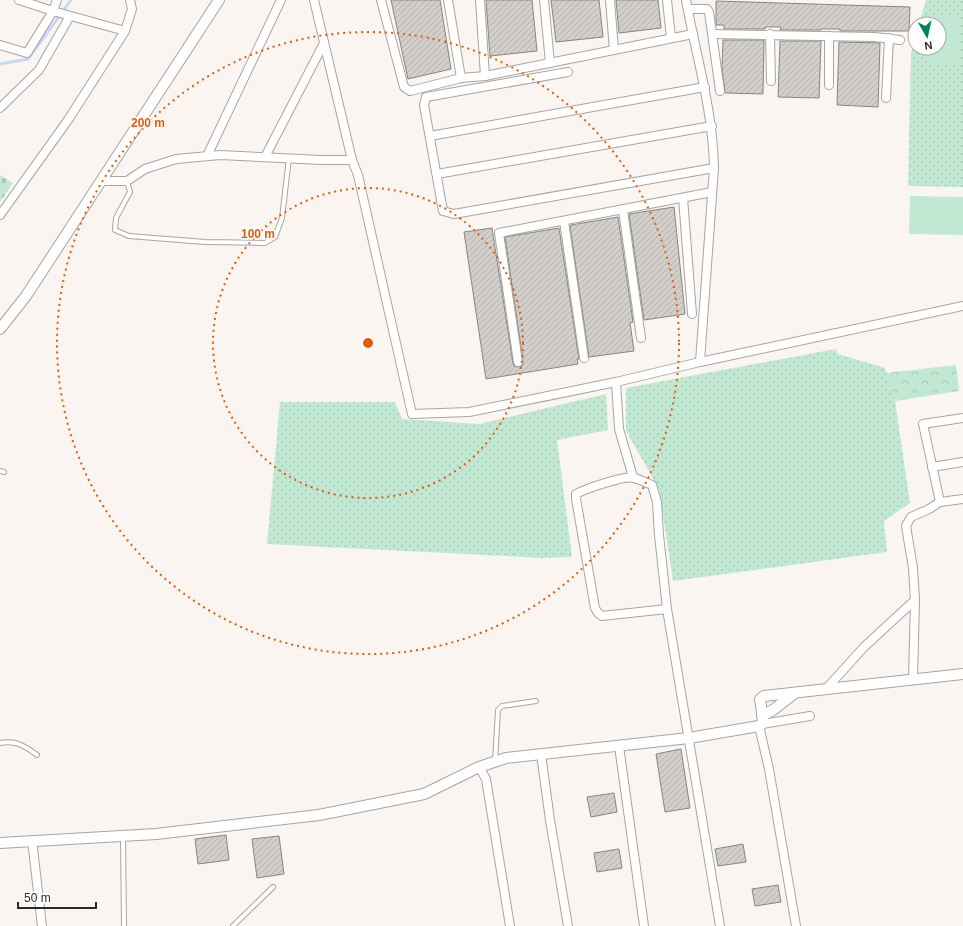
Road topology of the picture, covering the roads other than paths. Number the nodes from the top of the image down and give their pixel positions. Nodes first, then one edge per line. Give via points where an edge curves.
1 (19, 0) edge
2 (57, 0) edge
3 (130, 0) edge
4 (219, 0) edge
5 (281, 0) edge
6 (314, 0) edge
7 (381, 0) edge
8 (448, 0) edge
9 (480, 0) edge
10 (544, 0) edge
11 (610, 0) edge
12 (667, 0) edge
13 (686, 0) edge
14 (688, 9) junction
15 (53, 11) junction
16 (70, 16) junction
17 (125, 31) junction
18 (693, 34) junction
19 (713, 34) junction
20 (770, 34) junction
21 (829, 36) junction
22 (671, 38) junction
23 (889, 38) junction
24 (900, 40) dead end
25 (324, 43) junction
26 (0, 45) edge
27 (614, 50) junction
28 (550, 63) junction
29 (568, 72) dead end
30 (485, 76) junction
31 (461, 78) junction
32 (771, 81) dead end
33 (829, 85) dead end
34 (705, 87) junction
35 (720, 91) dead end
36 (886, 98) dead end
37 (0, 108) edge
38 (712, 126) junction
39 (430, 136) junction
40 (208, 156) junction
41 (265, 157) junction
42 (289, 158) junction
43 (352, 160) junction
44 (714, 168) junction
45 (437, 174) junction
46 (101, 181) junction
47 (127, 181) junction
48 (712, 192) junction
49 (683, 198) junction
50 (623, 210) junction
51 (0, 215) edge
52 (564, 221) junction
53 (963, 306) edge
54 (692, 314) dead end
55 (0, 329) edge
56 (642, 338) dead end
57 (584, 358) dead end
58 (518, 362) dead end
59 (700, 362) junction
60 (616, 382) junction
61 (963, 418) edge
62 (963, 462) edge
63 (932, 467) junction
64 (633, 477) junction
65 (963, 499) edge
66 (940, 502) junction
67 (915, 600) junction
68 (667, 610) junction
69 (963, 674) edge
70 (913, 679) junction
71 (826, 689) junction
72 (795, 692) junction
73 (536, 701) dead end
74 (810, 716) dead end
75 (761, 722) junction
76 (689, 738) junction
77 (0, 743) edge
78 (619, 746) junction
79 (541, 754) junction
80 (37, 755) dead end
81 (495, 762) junction
82 (479, 767) junction
83 (123, 836) junction
84 (32, 840) junction
85 (0, 843) edge
86 (273, 887) dead end
87 (42, 926) edge
88 (124, 926) edge
89 (232, 926) edge
90 (510, 926) edge
91 (568, 926) edge
92 (644, 926) edge
93 (720, 926) edge
94 (796, 926) edge

1 - 15 street
2 - 15 street
3 - 17 street via 132,9
4 - 46 street
5 - 40 street
6 - 25 street
7 - 31 street via 406,90
8 - 31 street
9 - 30 street
10 - 28 street
11 - 27 street
12 - 22 street
13 - 14 street
14 - 18 street
14 - 19 street via 707,9
15 - 16 street
15 - 26 street via 27,53
16 - 17 street
16 - 37 street via 39,70
17 - 51 street via 68,120
18 - 22 street
18 - 34 street
19 - 20 street
19 - 35 street
20 - 21 street
20 - 32 street
21 - 23 street
21 - 33 street
22 - 27 street
23 - 24 street
23 - 36 street
25 - 41 street
25 - 43 street
27 - 28 street
28 - 30 street
29 - 39 street via 426,98 424,104
30 - 31 street
34 - 38 street
34 - 39 street
38 - 44 street
38 - 45 street
39 - 45 street
40 - 41 street
40 - 47 street via 176,159 145,169
41 - 42 street
42 - 43 street
42 - 47 lane via 282,218 275,237 265,243 205,242 129,236 115,230 116,218 130,192
43 - 60 street via 358,175 412,414 469,412
44 - 45 street via 454,214 443,211
44 - 48 street
46 - 47 street
46 - 55 street via 26,296
48 - 49 street
48 - 59 street
49 - 50 street
49 - 54 street
50 - 52 street
50 - 56 street
52 - 57 street
52 - 58 street via 499,233
53 - 59 street
59 - 60 street
60 - 64 street via 619,429
61 - 63 street via 923,424
62 - 63 street
63 - 66 street
64 - 68 street via 652,485 657,502
64 - 68 street via 576,494 595,608 602,616
65 - 66 street
66 - 67 street via 911,516 906,526
67 - 70 street
67 - 71 street via 864,647
68 - 76 street
69 - 70 street
70 - 71 street
71 - 72 street
72 - 75 street
72 - 75 street via 764,696 760,699
73 - 81 lane via 502,706 498,710
74 - 75 street
75 - 76 street
75 - 94 street
76 - 78 street
76 - 93 street
77 - 80 lane via 7,741 23,745
78 - 79 street
78 - 92 street
79 - 81 street via 506,758
79 - 91 street
81 - 82 street
82 - 83 street via 424,794 320,815
82 - 90 street via 486,779
83 - 84 street
83 - 88 lane
84 - 85 street
84 - 87 street
86 - 89 lane

